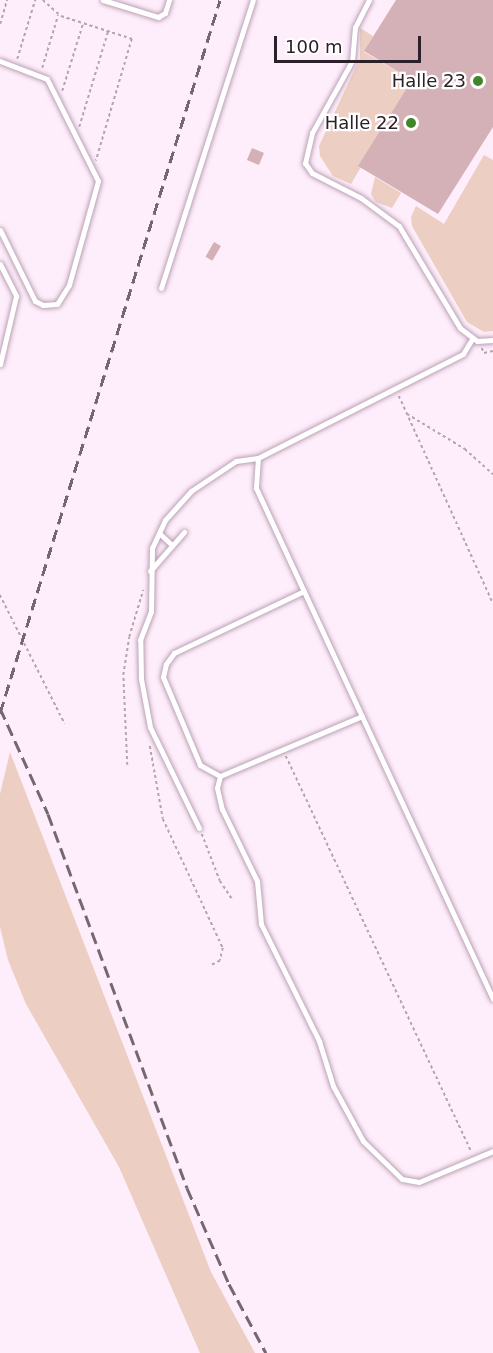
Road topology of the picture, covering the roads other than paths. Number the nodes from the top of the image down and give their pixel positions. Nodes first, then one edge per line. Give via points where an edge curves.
1 (103, 0) edge
2 (169, 0) edge
3 (253, 0) edge
4 (369, 0) edge
5 (0, 62) edge
6 (0, 230) edge
7 (0, 264) edge
8 (161, 288) dead end
9 (472, 339) junction
10 (493, 340) edge
11 (0, 364) edge
12 (258, 458) junction
13 (184, 532) dead end
14 (159, 533) junction
15 (172, 545) junction
16 (149, 572) junction
17 (304, 591) junction
18 (362, 716) junction
19 (220, 776) junction
20 (199, 828) road end
21 (493, 999) edge
22 (493, 1151) edge

1 - 2 lane via 158,17 165,13
3 - 8 lane
4 - 9 lane via 355,27 352,61 312,133 305,164 312,173 361,198 399,226 460,328
5 - 6 lane via 40,74 59,102 98,181 69,285 57,304 36,301
7 - 11 lane via 16,296
9 - 10 lane
9 - 12 lane via 463,354
12 - 14 lane via 236,461 190,491
12 - 17 lane via 256,488
13 - 15 lane
14 - 15 lane
14 - 16 lane
15 - 16 lane
16 - 20 lane via 151,612 140,640 141,679 150,727
17 - 18 lane
17 - 19 lane via 174,653 166,664 163,677 200,765
18 - 19 lane
18 - 21 lane
19 - 22 lane via 217,788 222,808 257,881 261,924 319,1041 333,1086 363,1141 402,1179 419,1182

